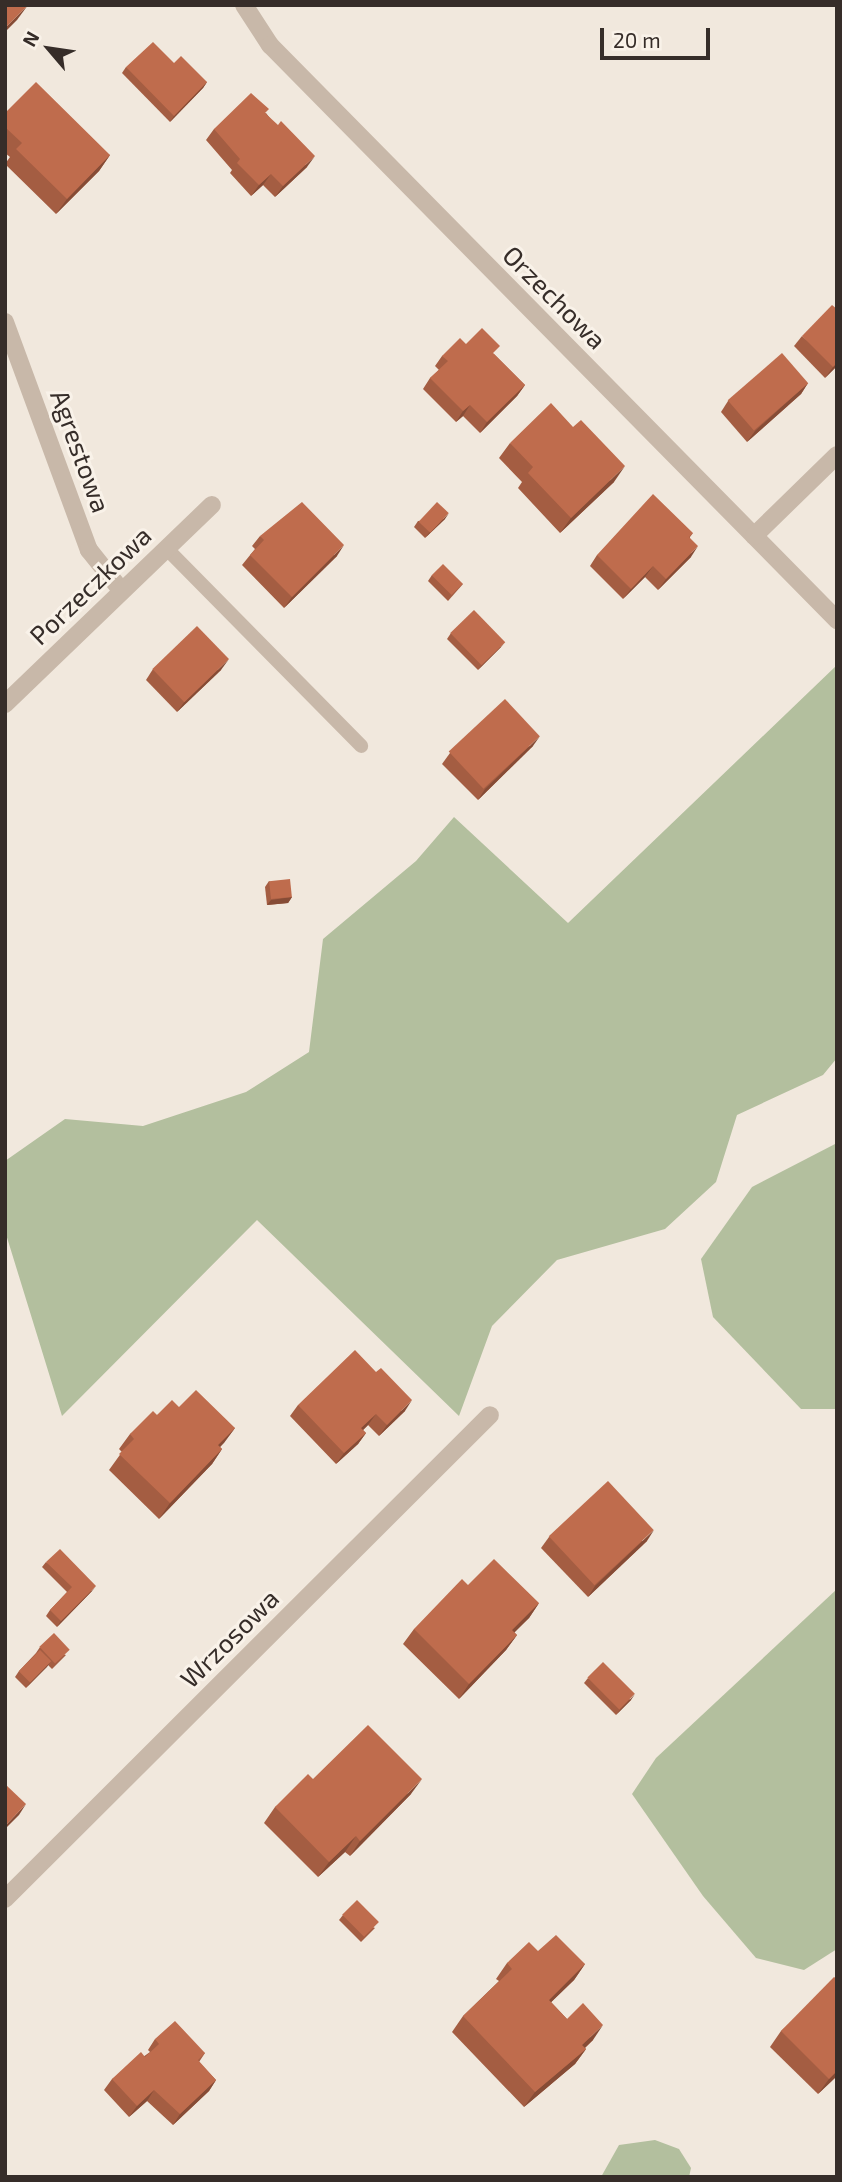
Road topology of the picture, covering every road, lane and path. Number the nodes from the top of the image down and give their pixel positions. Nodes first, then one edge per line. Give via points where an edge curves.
1 (244, 5) edge
2 (5, 323) edge
3 (837, 455) edge
4 (212, 505) dead end
5 (754, 536) junction
6 (166, 548) junction
7 (121, 590) junction
8 (837, 620) edge
9 (5, 704) edge
10 (361, 746) dead end
11 (490, 1415) dead end
12 (5, 1899) edge

1 - 5 street, Orzechowa via 270,45
2 - 7 street, Agrestowa via 89,550
3 - 5 street
4 - 6 street, Porzeczkowa
5 - 8 street, Orzechowa
6 - 7 street, Porzeczkowa
6 - 10 lane
7 - 9 street, Porzeczkowa
11 - 12 street, Wrzosowa

